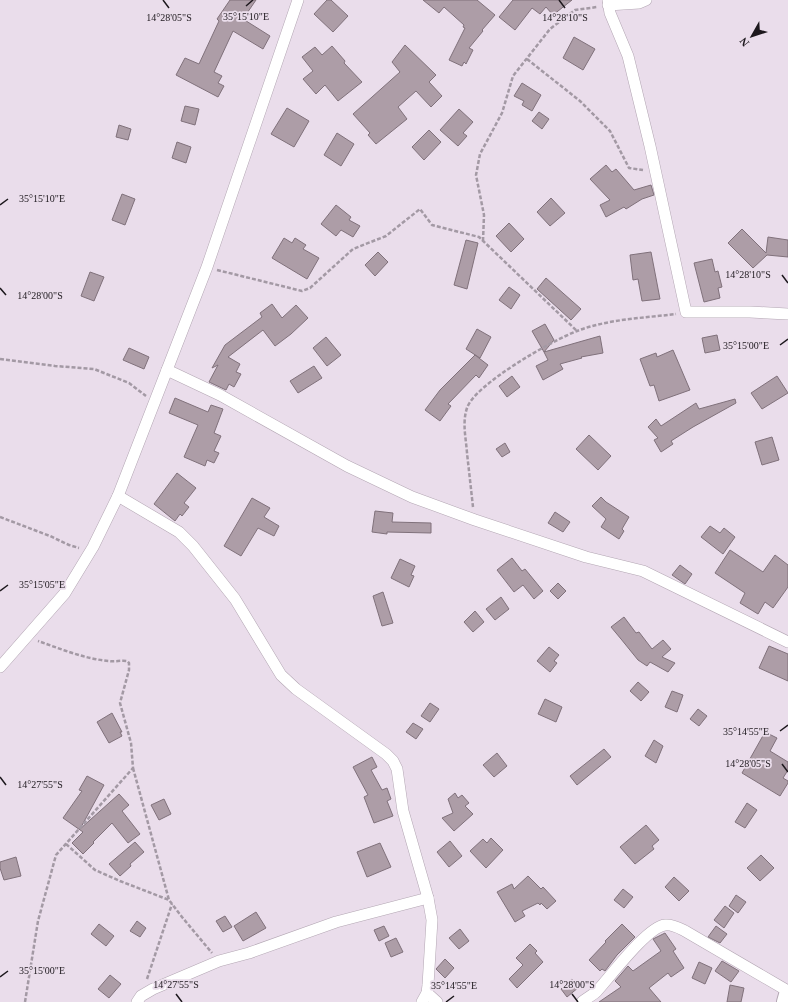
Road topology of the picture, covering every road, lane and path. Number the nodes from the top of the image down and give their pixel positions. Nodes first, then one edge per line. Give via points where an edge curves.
1 (298, 0) edge
2 (646, 0) edge
3 (608, 3) edge
4 (527, 59) junction
5 (656, 171) junction
6 (484, 242) junction
7 (207, 267) junction
8 (686, 312) junction
9 (788, 314) edge
10 (577, 330) junction
11 (0, 359) edge
12 (167, 370) junction
13 (154, 403) junction
14 (118, 496) junction
15 (0, 517) edge
16 (475, 520) junction
17 (91, 551) junction
18 (26, 637) junction
19 (788, 642) edge
20 (0, 667) edge
21 (133, 768) junction
22 (66, 844) junction
23 (428, 898) junction
24 (169, 900) junction
25 (172, 904) junction
26 (219, 961) junction
27 (788, 991) edge
28 (788, 994) edge
29 (424, 998) edge
30 (139, 999) edge
31 (24, 1002) edge
32 (437, 1002) edge
33 (582, 1002) edge
34 (786, 1002) edge

1 - 7 street
2 - 3 street via 639,3
3 - 4 path via 575,10 550,29
3 - 5 street via 628,56
4 - 5 path via 580,101 610,131 629,168
4 - 6 path via 514,76 502,113 480,154 476,175 484,215
5 - 8 street
6 - 7 path via 479,237 432,225 420,209 386,236 353,249 310,288 302,291
6 - 10 path
7 - 12 street
8 - 9 street
8 - 10 path via 607,322
10 - 16 path via 497,376 467,406 464,421
11 - 13 path via 94,369 129,383
12 - 13 street
12 - 16 street via 220,395 353,469 412,497
13 - 14 street
14 - 17 street
14 - 23 street via 178,532 193,546 235,599 282,675 296,689 393,760 397,769 403,811
15 - 17 path via 68,545
16 - 19 street via 586,557 643,571
17 - 18 street via 65,593
18 - 20 street
18 - 21 path via 82,655 129,663 120,703 131,743
21 - 22 path
21 - 24 path
22 - 24 path via 95,870
22 - 31 path via 58,851 53,861 38,921
23 - 26 street via 336,922 250,953
23 - 29 street via 432,920 428,985
24 - 25 path
25 - 26 path
25 - 30 path
26 - 30 street via 153,989
27 - 33 street via 685,931 664,925 630,952 596,991
28 - 34 highway
29 - 32 street

